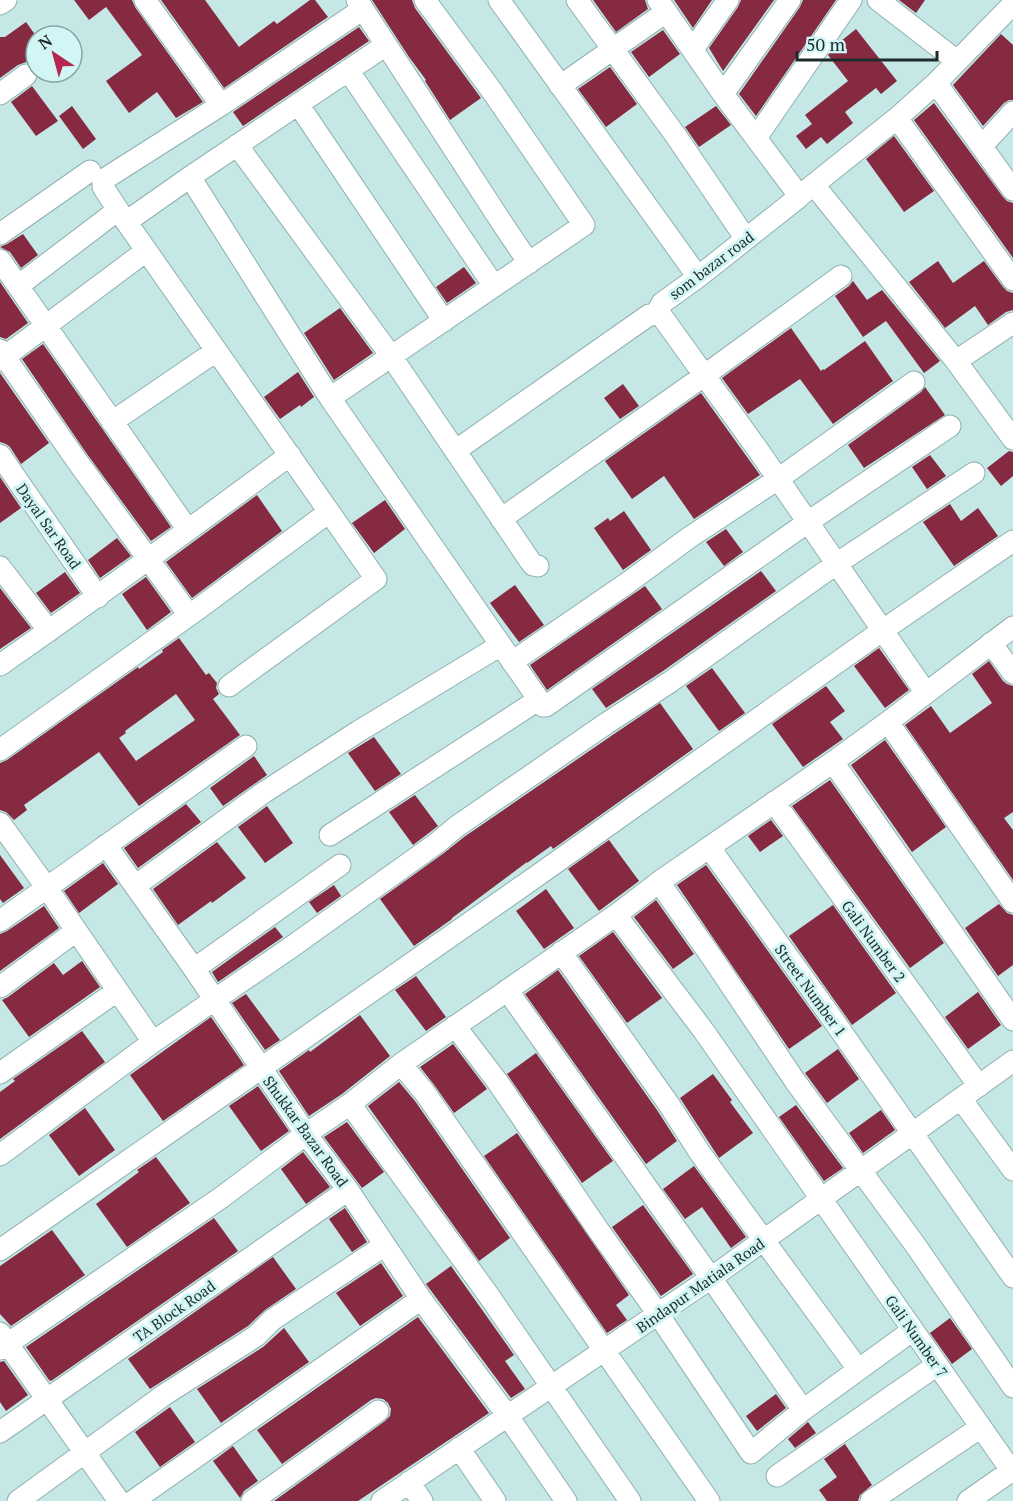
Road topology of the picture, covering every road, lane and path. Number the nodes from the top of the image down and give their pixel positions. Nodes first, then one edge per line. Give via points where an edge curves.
1 (6, 0) edge
2 (146, 0) edge
3 (425, 0) edge
4 (500, 0) edge
5 (577, 0) edge
6 (728, 0) edge
7 (790, 0) edge
8 (851, 0) edge
9 (878, 0) edge
10 (0, 4) edge
11 (662, 4) edge
12 (1013, 4) edge
13 (360, 5) edge
14 (386, 45) junction
15 (613, 49) junction
16 (693, 49) junction
17 (957, 62) junction
18 (348, 70) junction
19 (24, 76) edge
20 (936, 83) junction
21 (560, 86) junction
22 (0, 94) edge
23 (723, 94) junction
24 (298, 104) junction
25 (221, 105) junction
26 (1013, 112) edge
27 (897, 118) junction
28 (756, 138) junction
29 (237, 145) junction
30 (982, 146) junction
31 (90, 171) dead end
32 (190, 177) junction
33 (1013, 190) edge
34 (806, 191) junction
35 (122, 216) junction
36 (0, 234) edge
37 (746, 238) junction
38 (146, 251) junction
39 (0, 260) edge
40 (529, 263) junction
41 (841, 276) dead end
42 (698, 277) junction
43 (1013, 280) edge
44 (18, 286) junction
45 (494, 286) junction
46 (658, 311) junction
47 (444, 321) junction
48 (1013, 323) edge
49 (46, 327) junction
50 (216, 351) junction
51 (2, 356) edge
52 (391, 356) junction
53 (956, 361) junction
54 (705, 375) junction
55 (914, 382) dead end
56 (330, 398) junction
57 (112, 422) junction
58 (950, 426) dead end
59 (1013, 439) edge
60 (455, 451) junction
61 (0, 455) edge
62 (290, 455) junction
63 (974, 473) dead end
64 (6, 478) edge
65 (778, 479) junction
66 (329, 512) junction
67 (501, 519) junction
68 (808, 522) junction
69 (188, 530) junction
70 (1013, 540) edge
71 (147, 559) junction
72 (836, 564) junction
73 (538, 566) dead end
74 (0, 567) edge
75 (98, 597) junction
76 (189, 615) junction
77 (1013, 627) edge
78 (883, 630) junction
79 (49, 631) junction
80 (991, 643) junction
81 (506, 654) junction
82 (0, 665) edge
83 (1013, 673) edge
84 (229, 686) dead end
85 (926, 693) junction
86 (538, 700) junction
87 (888, 722) junction
88 (246, 746) dead end
89 (0, 750) edge
90 (833, 762) junction
91 (774, 802) junction
92 (0, 824) edge
93 (330, 835) dead end
94 (106, 845) junction
95 (708, 847) junction
96 (340, 865) dead end
97 (658, 882) junction
98 (135, 886) junction
99 (47, 888) junction
100 (1013, 902) edge
101 (616, 915) junction
102 (0, 921) edge
103 (76, 931) junction
104 (561, 952) junction
105 (194, 969) junction
106 (0, 987) edge
107 (507, 990) junction
108 (117, 991) junction
109 (215, 1000) junction
110 (1013, 1020) edge
111 (455, 1026) junction
112 (153, 1042) junction
113 (401, 1064) junction
114 (1012, 1064) edge
115 (261, 1068) junction
116 (0, 1073) edge
117 (976, 1082) junction
118 (961, 1099) junction
119 (350, 1104) junction
120 (913, 1133) junction
121 (306, 1134) junction
122 (0, 1155) edge
123 (861, 1170) junction
124 (1013, 1170) edge
125 (348, 1190) junction
126 (821, 1199) junction
127 (763, 1241) junction
128 (385, 1245) junction
129 (0, 1250) edge
130 (1013, 1277) edge
131 (711, 1278) junction
132 (421, 1299) junction
133 (658, 1314) junction
134 (913, 1330) junction
135 (3, 1341) edge
136 (604, 1350) junction
137 (937, 1365) junction
138 (858, 1370) junction
139 (551, 1386) junction
140 (1013, 1387) edge
141 (47, 1399) junction
142 (803, 1410) junction
143 (378, 1411) dead end
144 (507, 1415) junction
145 (981, 1427) junction
146 (0, 1432) edge
147 (459, 1448) junction
148 (85, 1453) junction
149 (1012, 1472) edge
150 (777, 1476) dead end
151 (408, 1482) junction
152 (18, 1501) edge
153 (119, 1501) edge
154 (133, 1501) edge
155 (252, 1501) edge
156 (382, 1501) edge
157 (422, 1501) edge
158 (495, 1501) edge
159 (566, 1501) edge
160 (630, 1501) edge
161 (709, 1501) edge
162 (871, 1501) edge
163 (968, 1501) edge

1 - 10 street
2 - 25 street
3 - 40 street via 584,225
4 - 21 street
5 - 15 street
6 - 16 street
7 - 23 street
8 - 28 street
9 - 17 street
11 - 15 street
11 - 16 street
12 - 17 street, som bazar road
13 - 14 street
13 - 25 street
14 - 18 street
14 - 40 street
15 - 21 street
15 - 37 street
16 - 23 street
17 - 20 street, som bazar road
18 - 24 street
18 - 45 street
19 - 22 street
20 - 27 street, som bazar road
20 - 30 street
21 - 42 street
23 - 28 street
24 - 29 street
24 - 47 street
25 - 35 street via 103,180 103,187
26 - 30 street
27 - 34 street, som bazar road
27 - 43 street
28 - 34 street via 797,193
29 - 32 street
29 - 52 street
30 - 33 street
31 - 36 street
32 - 35 street
32 - 56 street
34 - 37 street, som bazar road
34 - 53 street
35 - 38 street
35 - 44 street
37 - 42 street, som bazar road
38 - 49 street
38 - 50 street
39 - 44 street
40 - 45 street
41 - 54 street
42 - 46 street, som bazar road via 662,303
44 - 49 street
45 - 47 street
46 - 54 street, som bazar road
46 - 60 street
47 - 52 street
48 - 53 street
49 - 51 street
49 - 57 street
50 - 57 street
50 - 62 street
51 - 71 street
52 - 56 street
52 - 60 street
53 - 59 street
54 - 65 street, som bazar road
54 - 67 street
55 - 65 street
56 - 81 street
57 - 69 street
58 - 68 street
60 - 67 street
61 - 64 street, Dayal Sar Road
62 - 66 street
62 - 69 street
63 - 72 street
64 - 75 street, Dayal Sar Road
65 - 68 street, som bazar road
65 - 81 street via 626,584
66 - 76 street
66 - 84 street via 376,579
67 - 73 street via 533,565
68 - 72 street, som bazar road
68 - 86 street via 546,706
69 - 71 street
70 - 78 street
71 - 75 street
71 - 76 street
72 - 78 street, som bazar road
72 - 109 street via 456,827
74 - 79 street
75 - 79 street
76 - 89 street
77 - 80 street
78 - 85 street, som bazar road
78 - 115 street
79 - 82 street
80 - 83 street
80 - 85 street
81 - 86 street
81 - 98 street via 359,731 263,793
85 - 87 street
86 - 93 street
87 - 90 street
87 - 100 street
88 - 94 street
90 - 91 street
90 - 110 street
91 - 95 street
91 - 117 street, Gali Number 2
92 - 99 street
94 - 98 street, Shukkar Bazar Road
94 - 99 street
95 - 97 street
95 - 120 street, Street Number 1
96 - 105 street
97 - 101 street
97 - 123 street
98 - 105 street, Shukkar Bazar Road
99 - 102 street
99 - 103 street
101 - 104 street
101 - 126 street, Gali Number 7 via 703,1030
103 - 106 street
103 - 108 street
104 - 107 street
104 - 127 street
105 - 109 street, Shukkar Bazar Road
107 - 111 street
107 - 131 street
108 - 112 street
108 - 116 street
109 - 112 street
109 - 115 street, Shukkar Bazar Road
111 - 113 street
111 - 133 street
112 - 122 street
113 - 119 street
113 - 136 street
114 - 117 street, Bindapur Matiala Road
115 - 121 street, Shukkar Bazar Road
115 - 129 street
117 - 118 street, Bindapur Matiala Road
118 - 120 street, Bindapur Matiala Road
118 - 124 street
119 - 121 street
119 - 139 street
120 - 123 street, Bindapur Matiala Road
120 - 130 street, Street Number 1
121 - 125 street, Shukkar Bazar Road
121 - 135 street via 222,1197
123 - 126 street, Bindapur Matiala Road
123 - 140 street
125 - 128 street, Shukkar Bazar Road
125 - 141 street, TA Block Road
126 - 127 street, Bindapur Matiala Road
126 - 134 street, Gali Number 7
127 - 131 street, Bindapur Matiala Road
127 - 138 street
128 - 132 street, Shukkar Bazar Road
128 - 148 street
131 - 133 street, Bindapur Matiala Road
131 - 142 street
132 - 144 street, Shukkar Bazar Road
132 - 154 street
133 - 136 street, Bindapur Matiala Road
133 - 142 street via 751,1453
134 - 137 street, Gali Number 7
134 - 138 street
135 - 141 street
136 - 139 street, Bindapur Matiala Road
136 - 161 street
137 - 145 street, Gali Number 7
137 - 150 street
138 - 142 street
139 - 144 street, Bindapur Matiala Road
139 - 160 street
141 - 146 street, TA Block Road
141 - 148 street
143 - 155 street
144 - 147 street, Bindapur Matiala Road
144 - 159 street, Shukkar Bazar Road
145 - 149 street, Gali Number 7
145 - 162 street
147 - 151 street, Bindapur Matiala Road
147 - 158 street
148 - 152 street
148 - 153 street
149 - 163 street
151 - 156 street, Bindapur Matiala Road
151 - 157 street

